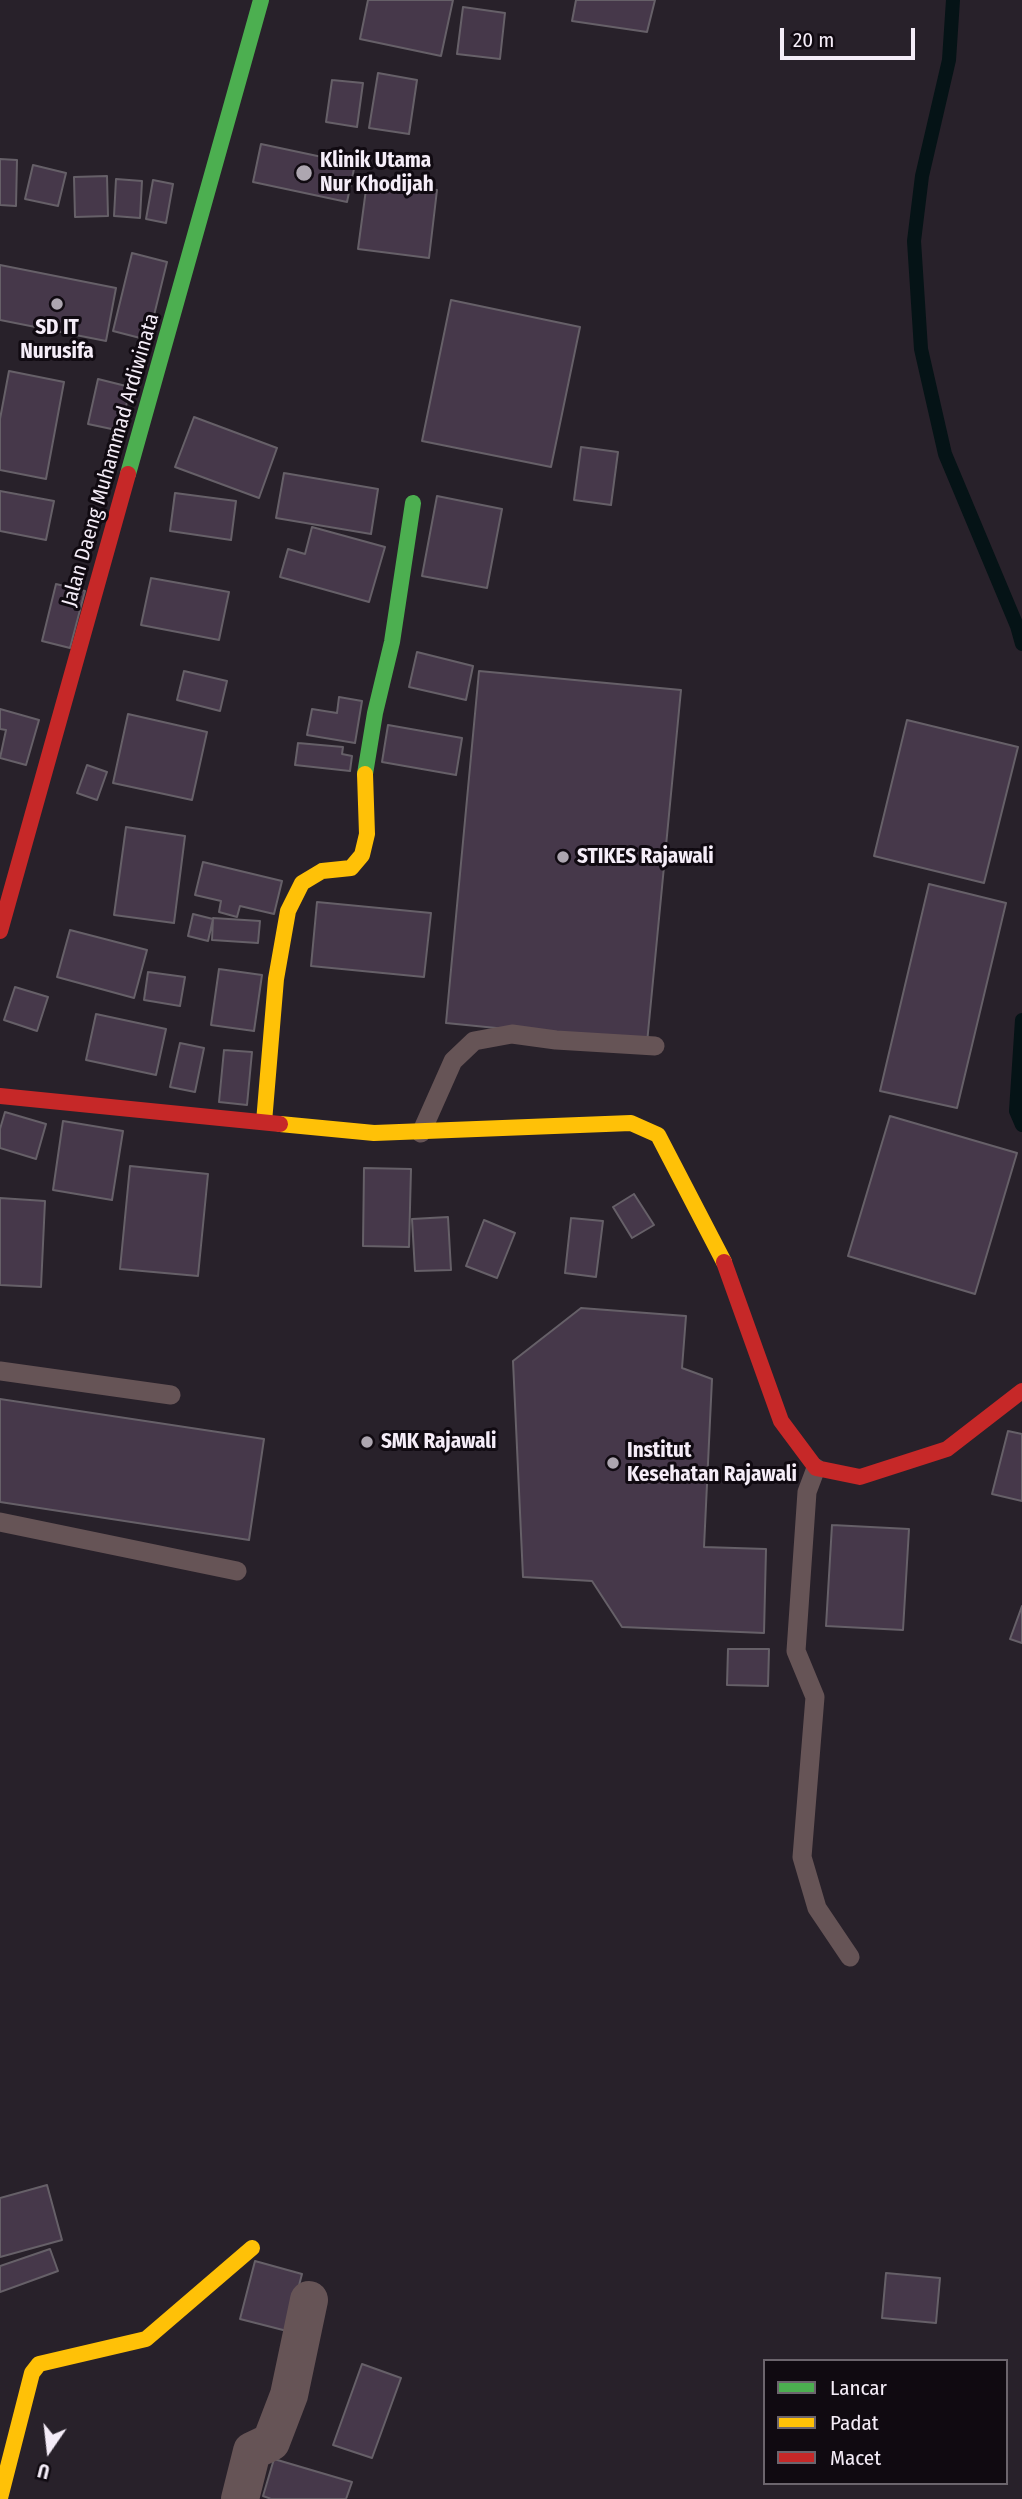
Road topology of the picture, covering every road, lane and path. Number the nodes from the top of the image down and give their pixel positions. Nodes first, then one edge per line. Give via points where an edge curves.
1 (258, 1) edge
2 (413, 503) dead end
3 (0, 931) edge
4 (655, 1046) dead end
5 (0, 1096) edge
6 (264, 1122) junction
7 (421, 1133) junction
8 (0, 1371) edge
9 (1022, 1391) edge
10 (172, 1395) dead end
11 (816, 1468) junction
12 (0, 1522) edge
13 (237, 1572) dead end
14 (850, 1957) dead end
15 (252, 2248) dead end
16 (309, 2300) dead end
17 (0, 2498) edge
18 (240, 2499) edge

1 - 3 street, Jalan Daeng Muhammad Ardiwinata
2 - 6 street via 365,776 367,834 362,855 351,868 322,871 302,883 288,911 276,979
4 - 7 lane via 512,1034 474,1041 453,1060
5 - 6 street
6 - 7 street
7 - 11 street via 631,1123 658,1135 720,1250 781,1421
8 - 10 lane
9 - 11 street via 947,1450 860,1477
11 - 14 lane via 807,1492 796,1651 815,1697 802,1857 817,1908
12 - 13 lane
15 - 17 street via 146,2339 39,2364 32,2373
16 - 18 street via 289,2395 271,2442 253,2451

